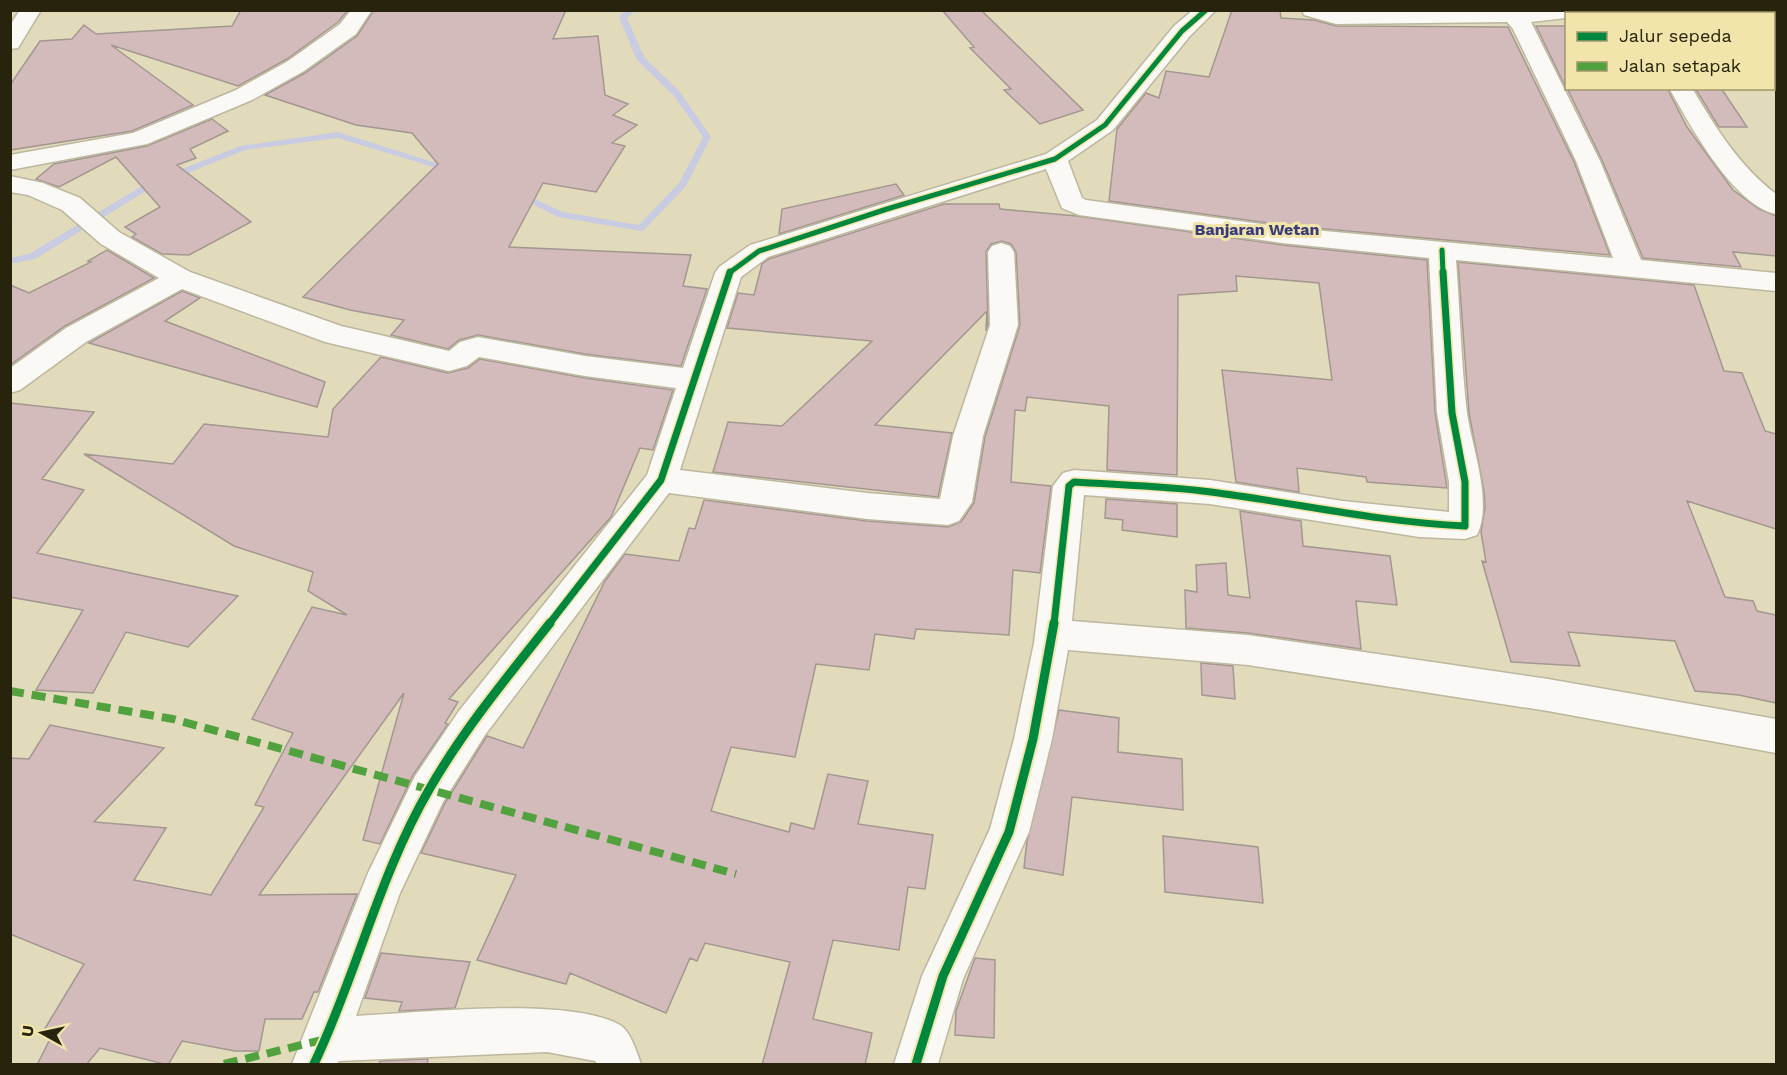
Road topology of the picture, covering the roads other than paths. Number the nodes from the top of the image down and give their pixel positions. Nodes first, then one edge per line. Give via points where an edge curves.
1 (31, 10) edge
2 (362, 10) edge
3 (1206, 10) edge
4 (1312, 10) edge
5 (1574, 12) edge
6 (1515, 17) junction
7 (10, 43) edge
8 (1681, 90) edge
9 (1055, 159) junction
10 (10, 164) edge
11 (10, 184) edge
12 (1776, 206) edge
13 (1442, 250) junction
14 (1001, 252) dead end
15 (1631, 268) junction
16 (180, 278) junction
17 (1776, 282) edge
18 (693, 380) junction
19 (10, 383) edge
20 (661, 480) junction
21 (1053, 634) junction
22 (1776, 736) edge
23 (320, 1052) edge
24 (619, 1065) edge
25 (916, 1065) edge

1 - 7 street
2 - 10 street via 348,29 305,60 244,95 138,139
3 - 9 street via 1182,31 1105,125
4 - 6 street via 1336,18
5 - 6 street
6 - 15 street via 1523,26 1588,161
8 - 12 street via 1709,137 1743,181
9 - 13 street via 1071,202 1079,207 1282,235
9 - 18 street via 887,209 745,259 729,273
11 - 16 street via 34,188 71,204 110,238
13 - 15 street
13 - 21 street via 1452,413 1465,482 1466,526 1343,514 1210,492 1074,482 1069,486
14 - 20 street via 1004,325 968,436 956,502 948,512 867,506
15 - 17 street
16 - 18 street via 335,335 449,361 478,347
16 - 19 street via 76,335
18 - 20 street
20 - 23 street via 472,723 429,789 382,887
21 - 22 street via 1248,650 1548,694
21 - 25 street via 1033,739 1009,832 943,976
23 - 24 street via 547,1030 605,1041

